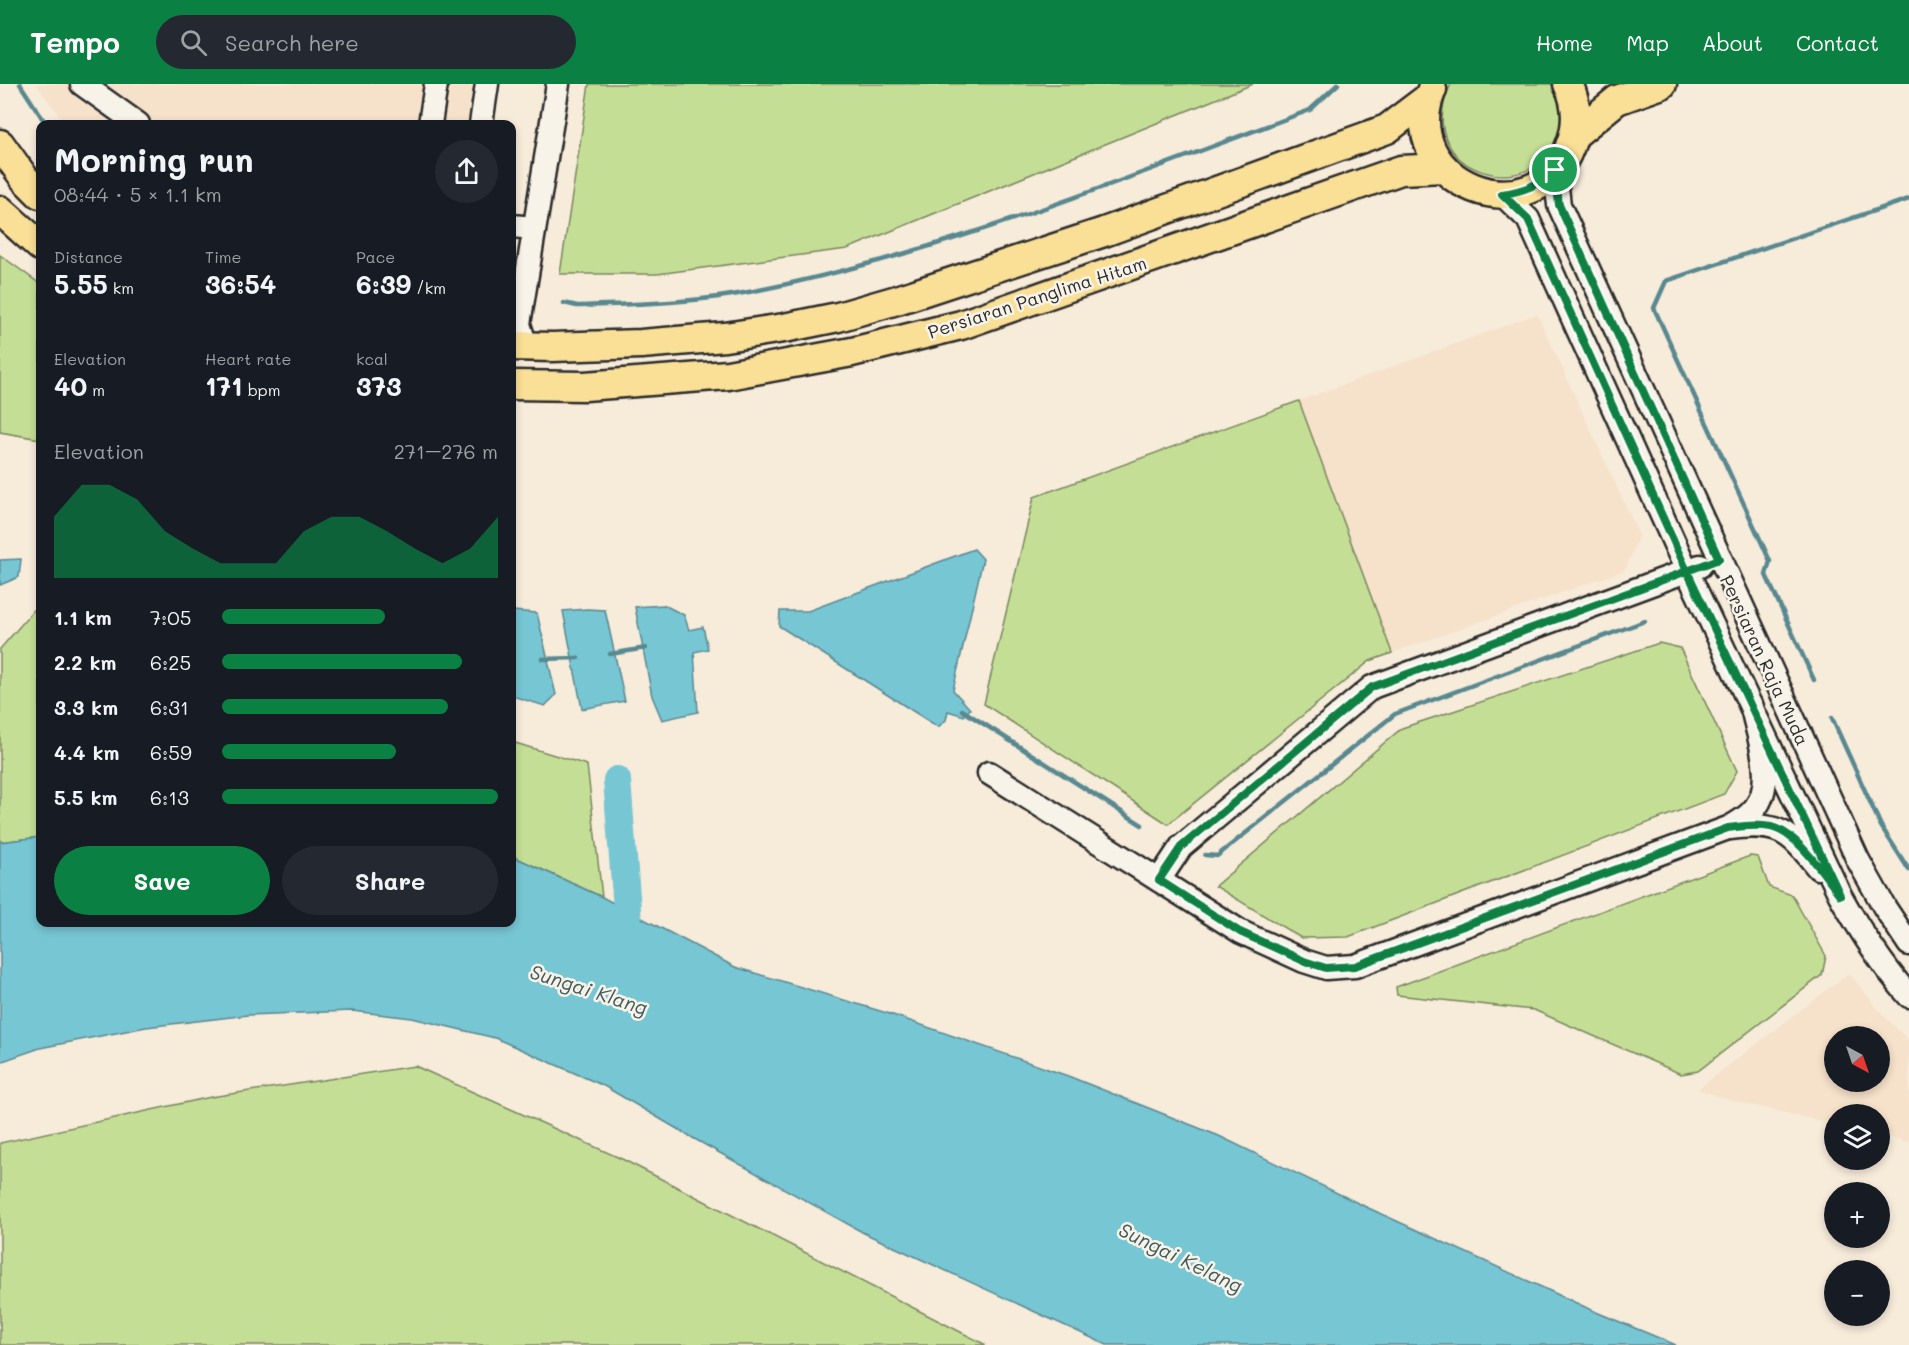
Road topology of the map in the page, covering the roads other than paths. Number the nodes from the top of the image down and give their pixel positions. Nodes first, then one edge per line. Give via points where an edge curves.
1 (82, 84) edge
2 (436, 84) edge
3 (487, 84) edge
4 (558, 84) edge
5 (1568, 84) edge
6 (1662, 84) edge
7 (1431, 91) edge
8 (132, 120) edge
9 (431, 120) edge
10 (482, 120) edge
11 (1574, 135) junction
12 (0, 144) edge
13 (1444, 168) junction
14 (1555, 170) junction
15 (36, 190) edge
16 (1502, 194) junction
17 (0, 210) edge
18 (516, 226) edge
19 (534, 228) junction
20 (36, 242) edge
21 (519, 346) edge
22 (516, 385) edge
23 (1719, 559) junction
24 (1687, 571) junction
25 (1752, 708) junction
26 (989, 773) dead end
27 (1728, 828) junction
28 (1159, 880) junction
29 (1840, 895) junction
30 (1909, 944) edge
31 (1909, 996) edge

1 - 8 street
2 - 9 street
3 - 10 street
4 - 19 street
5 - 11 main road via 1574,102
6 - 11 main road via 1617,100
7 - 13 main road via 1426,123 1431,147
7 - 21 main road via 1387,129 1104,232 848,314 724,337 641,344
11 - 14 main road
12 - 15 main road
13 - 16 main road via 1460,182 1480,191
13 - 22 main road, Persiaran Panglima Hitam via 1401,170 961,325 852,352 728,375 596,385
14 - 16 main road via 1531,188
14 - 23 street, Persiaran Raja Muda via 1559,205
16 - 24 street, Persiaran Raja Muda via 1528,219
17 - 20 main road
18 - 19 street
19 - 21 street
23 - 24 street
23 - 30 street, Persiaran Raja Muda via 1858,860
24 - 25 street, Persiaran Raja Muda
24 - 28 street via 1372,687 1181,847
25 - 27 street via 1766,771 1764,791 1756,808
25 - 29 street, Persiaran Raja Muda
26 - 28 street
27 - 28 street via 1355,966 1326,968 1304,961 1240,932
27 - 29 street via 1771,827 1788,834
29 - 31 street, Persiaran Raja Muda via 1891,976

